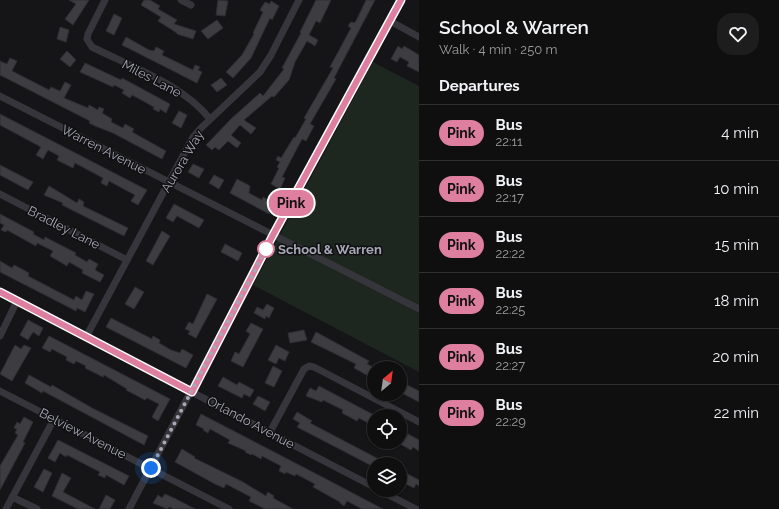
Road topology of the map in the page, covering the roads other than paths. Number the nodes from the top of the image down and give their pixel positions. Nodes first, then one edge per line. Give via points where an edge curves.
1 (105, 0) edge
2 (181, 0) edge
3 (299, 0) edge
4 (401, 0) edge
5 (191, 5) dead end
6 (390, 21) junction
7 (419, 37) edge
8 (0, 96) edge
9 (210, 119) junction
10 (169, 182) junction
11 (0, 194) edge
12 (273, 235) junction
13 (127, 260) junction
14 (0, 292) edge
15 (17, 301) junction
16 (419, 309) edge
17 (0, 336) edge
18 (86, 337) junction
19 (0, 391) edge
20 (192, 392) junction
21 (54, 419) junction
22 (419, 422) edge
23 (270, 432) junction
24 (151, 468) junction
25 (367, 483) edge
26 (12, 497) junction
27 (393, 497) edge
28 (6, 509) edge
29 (37, 509) edge
30 (129, 509) edge
31 (229, 509) edge
32 (416, 509) edge

1 - 9 street, Miles Lane via 88,34 92,47 190,98
2 - 5 street
3 - 9 street, Aurora Way via 260,72
4 - 6 street
6 - 7 street
6 - 12 street
8 - 10 street, Warren Avenue
9 - 10 street, Aurora Way via 193,137
10 - 12 street, Warren Avenue
10 - 13 street, Aurora Way
11 - 13 street, Bradley Lane
12 - 16 street, Warren Avenue
12 - 20 street
13 - 18 street, Aurora Way
14 - 15 street, Orlando Avenue
15 - 17 street
15 - 18 street, Orlando Avenue
18 - 20 street, Orlando Avenue
19 - 21 street, Belview Avenue
20 - 23 street, Orlando Avenue
20 - 24 street
21 - 24 street, Belview Avenue
21 - 26 street
22 - 23 street via 309,366 304,369
23 - 25 street, Orlando Avenue
24 - 30 street
24 - 31 street, Belview Avenue
26 - 28 street
26 - 29 street
27 - 32 street

